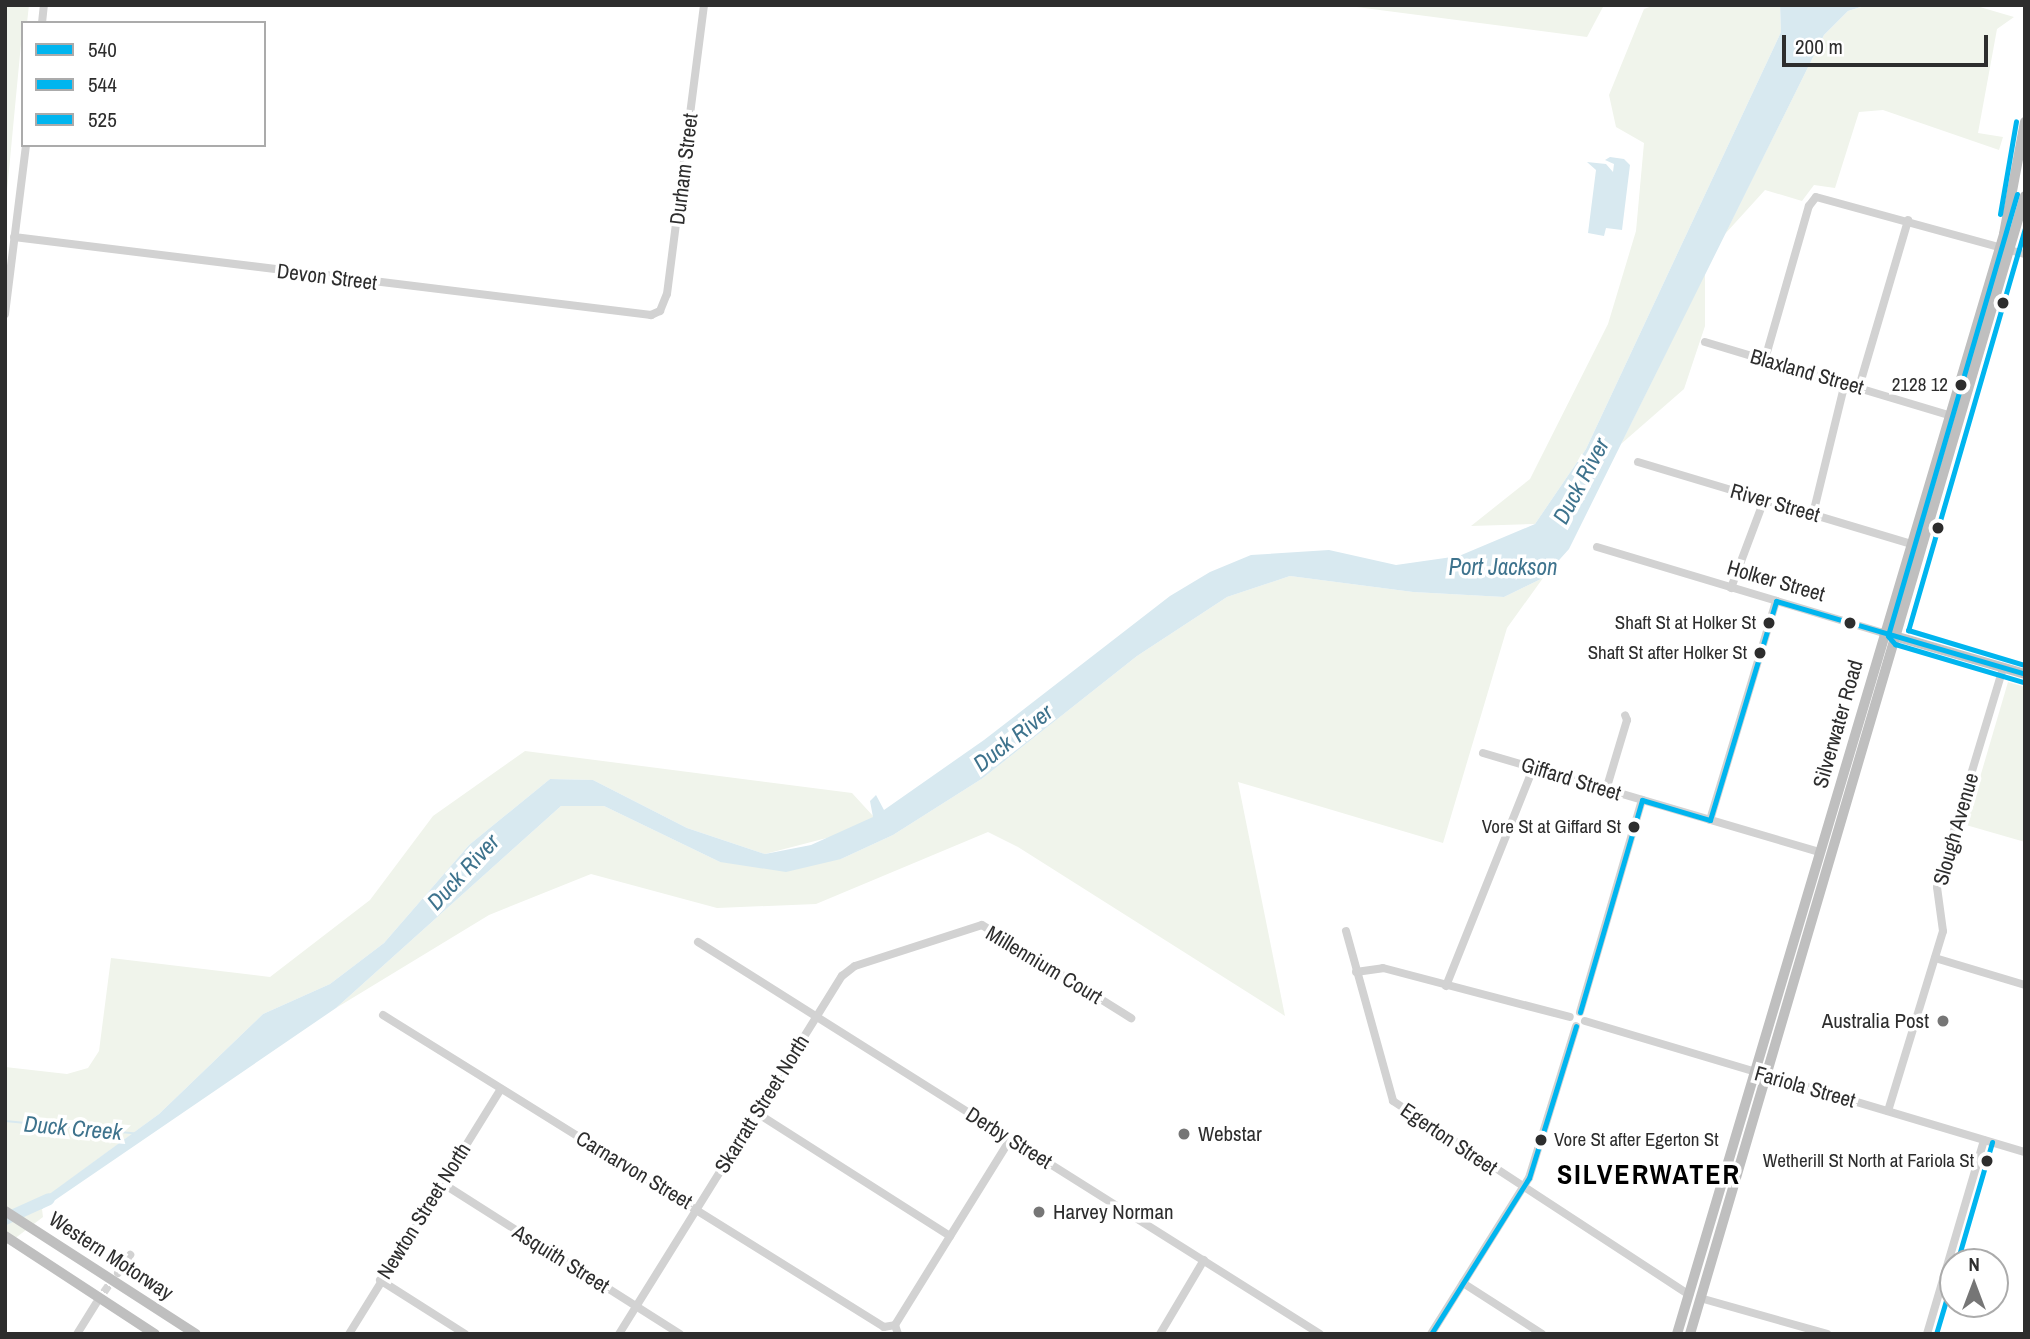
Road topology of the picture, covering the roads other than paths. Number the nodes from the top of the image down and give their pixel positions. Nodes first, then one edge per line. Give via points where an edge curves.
1 (704, 5) edge
2 (2025, 122) edge
3 (26, 147) edge
4 (2025, 196) edge
5 (1908, 220) junction
6 (14, 237) junction
7 (2000, 247) junction
8 (2012, 251) junction
9 (2025, 254) edge
10 (5, 314) edge
11 (641, 317) joint
12 (1705, 342) dead end
13 (1765, 359) junction
14 (1845, 383) junction
15 (1858, 387) junction
16 (1949, 415) junction
17 (1638, 462) dead end
18 (1764, 500) junction
19 (1813, 514) junction
20 (1911, 544) junction
21 (1597, 547) dead end
22 (1731, 588) junction
23 (1776, 601) junction
24 (1884, 632) junction
25 (1897, 636) junction
26 (2003, 667) junction
27 (2025, 674) edge
28 (1625, 715) dead end
29 (1483, 753) dead end
30 (1533, 768) junction
31 (1606, 790) junction
32 (1642, 800) junction
33 (1710, 820) junction
34 (1820, 852) junction
35 (1346, 931) dead end
36 (698, 942) dead end
37 (1935, 958) junction
38 (1356, 972) junction
39 (2025, 985) edge
40 (1446, 986) junction
41 (1580, 1012) junction
42 (383, 1015) dead end
43 (817, 1017) junction
44 (1570, 1017) junction
45 (1131, 1018) dead end
46 (1585, 1021) junction
47 (1576, 1026) junction
48 (1760, 1074) junction
49 (501, 1089) junction
50 (1888, 1111) junction
51 (757, 1113) junction
52 (1011, 1139) junction
53 (1984, 1140) junction
54 (2025, 1152) edge
55 (442, 1183) junction
56 (1522, 1189) junction
57 (697, 1208) junction
58 (5, 1211) edge
59 (5, 1236) edge
60 (950, 1236) junction
61 (130, 1255) dead end
62 (1204, 1260) junction
63 (118, 1273) tunnel mouth
64 (380, 1280) junction
65 (1463, 1283) junction
66 (1695, 1296) junction
67 (96, 1304) tunnel mouth
68 (636, 1306) junction
69 (897, 1329) edge
70 (883, 1331) edge
71 (77, 1334) edge
72 (155, 1334) edge
73 (196, 1334) edge
74 (349, 1334) edge
75 (465, 1334) edge
76 (619, 1334) edge
77 (680, 1334) edge
78 (1160, 1334) edge
79 (1321, 1334) edge
80 (1431, 1334) edge
81 (1542, 1334) edge
82 (1677, 1334) edge
83 (1690, 1334) edge
84 (1827, 1334) edge
85 (1927, 1334) edge

1 - 11 street, Durham Street via 667,294 660,311
2 - 7 highway, Silverwater Road
3 - 6 street
4 - 8 highway, Silverwater Road
5 - 7 street
5 - 13 street via 1816,197 1809,206
5 - 15 street
6 - 10 street
6 - 11 street, Devon Street
7 - 8 street
7 - 16 highway, Silverwater Road
8 - 9 street
8 - 25 highway, Silverwater Road
12 - 13 street, Blaxland Street
13 - 14 street, Blaxland Street
14 - 15 street, Blaxland Street
14 - 19 street
15 - 16 street, Blaxland Street
16 - 20 highway, Silverwater Road
17 - 18 street, River Street
18 - 19 street, River Street
18 - 22 street
19 - 20 street, River Street
20 - 24 highway, Silverwater Road
21 - 22 street, Holker Street
22 - 23 street, Holker Street
23 - 24 street, Holker Street
23 - 33 street
24 - 25 main road, Holker Street
24 - 34 highway, Silverwater Road
25 - 26 main road, Holker Street
25 - 48 highway, Silverwater Road
26 - 27 main road, Holker Street
26 - 37 street, Slough Avenue via 1937,887 1944,927
28 - 31 street via 1628,720
29 - 30 street, Giffard Street
30 - 31 street, Giffard Street
30 - 40 street
31 - 32 street, Giffard Street
32 - 33 street, Giffard Street
32 - 41 street
33 - 34 street, Giffard Street
34 - 48 highway, Silverwater Road
35 - 38 street, Egerton Street
36 - 43 street, Derby Street
37 - 39 street
37 - 50 street, Slough Avenue
38 - 40 street via 1377,967
38 - 56 street, Egerton Street via 1393,1101
40 - 44 street
41 - 44 street
41 - 46 street
42 - 49 street, Carnarvon Street
43 - 45 street, Millennium Court via 842,975 855,966 982,925
43 - 51 street, Skarratt Street North
43 - 52 street, Derby Street
44 - 47 street
46 - 47 street
46 - 48 street, Fariola Street
47 - 56 street via 1534,1167
48 - 50 street, Fariola Street
48 - 66 highway, Silverwater Road
49 - 55 street, Newton Street North
49 - 57 street, Carnarvon Street
50 - 53 street, Fariola Street
51 - 57 street, Skarratt Street North
51 - 60 street
52 - 60 street
52 - 62 street, Derby Street
53 - 54 street, Fariola Street
53 - 85 street
55 - 64 street, Newton Street North
55 - 68 street, Asquith Street
56 - 65 street
56 - 66 street, Egerton Street
57 - 68 street, Skarratt Street North
57 - 70 street, Carnarvon Street
58 - 73 highway, Western Motorway
59 - 72 highway, Western Motorway
60 - 69 street
61 - 63 street
62 - 78 street
62 - 79 street, Derby Street
64 - 74 street, Newton Street North
64 - 75 street
65 - 80 street
65 - 81 street
66 - 82 highway, Silverwater Road
66 - 83 highway, Silverwater Road
66 - 84 street, Egerton Street
67 - 71 street
68 - 76 street, Skarratt Street North
68 - 77 street, Asquith Street
69 - 70 street

